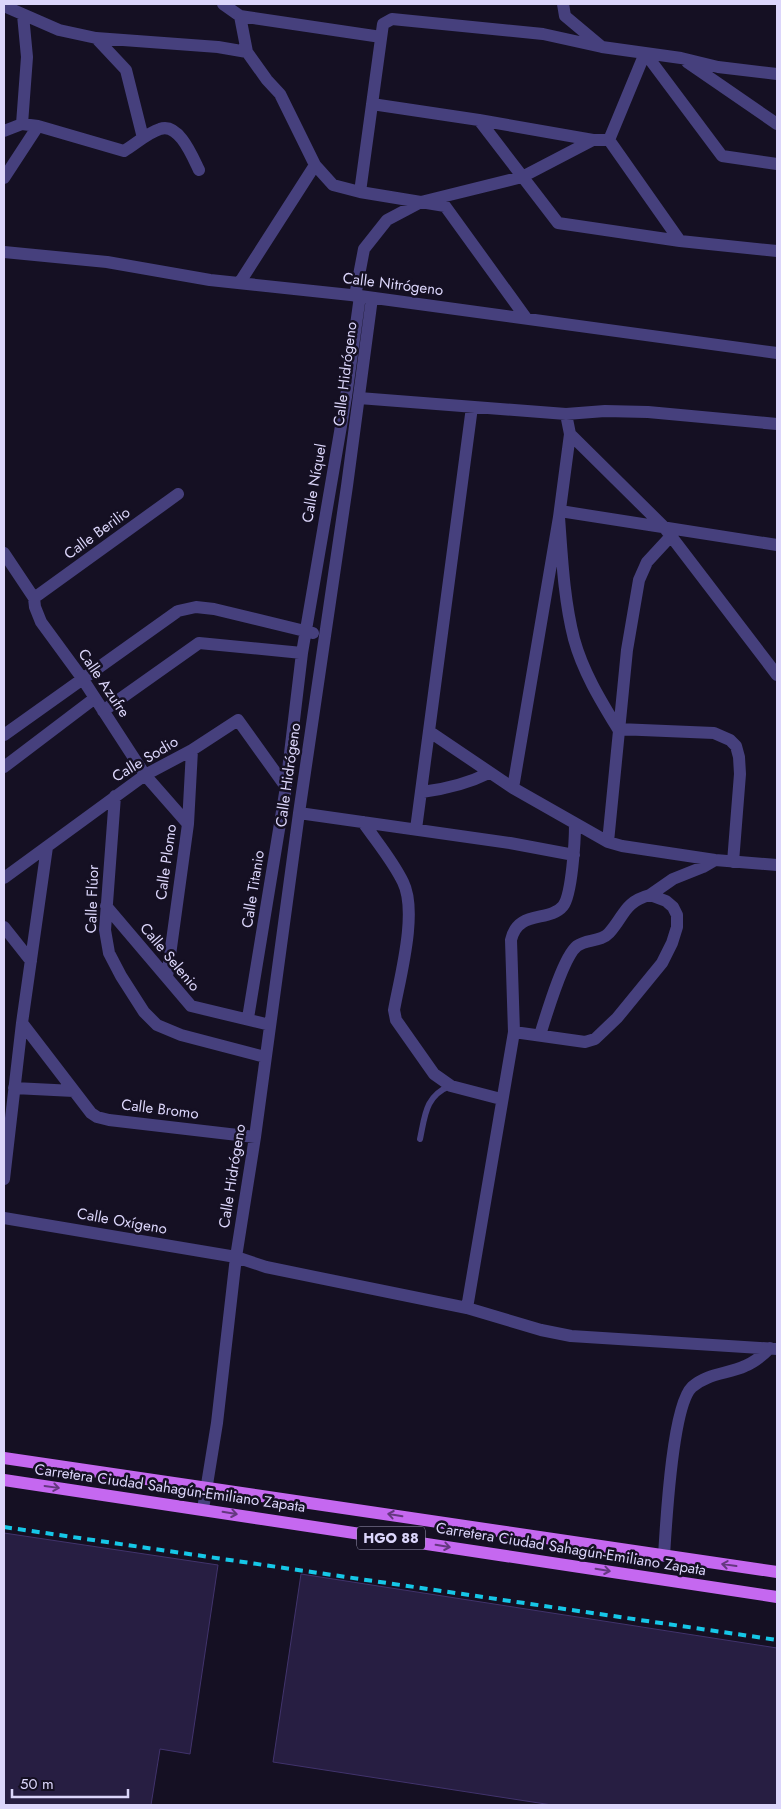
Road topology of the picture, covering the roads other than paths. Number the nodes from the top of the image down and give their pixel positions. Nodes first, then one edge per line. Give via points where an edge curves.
1 (4, 4) edge
2 (223, 4) edge
3 (563, 4) edge
4 (23, 15) junction
5 (240, 16) junction
6 (381, 37) junction
7 (96, 38) junction
8 (602, 47) junction
9 (247, 52) junction
10 (645, 53) junction
11 (681, 58) junction
12 (777, 74) edge
13 (372, 104) junction
14 (479, 120) junction
15 (22, 124) junction
16 (777, 124) edge
17 (38, 126) junction
18 (4, 132) edge
19 (143, 138) junction
20 (592, 140) junction
21 (609, 140) junction
22 (777, 164) edge
23 (315, 165) junction
24 (199, 170) dead end
25 (522, 177) junction
26 (4, 178) edge
27 (360, 192) junction
28 (421, 202) junction
29 (680, 241) junction
30 (777, 251) edge
31 (4, 252) edge
32 (240, 282) junction
33 (362, 296) junction
34 (526, 318) junction
35 (777, 353) edge
36 (359, 398) junction
37 (472, 408) junction
38 (566, 414) junction
39 (777, 424) edge
40 (570, 434) junction
41 (178, 494) dead end
42 (560, 514) junction
43 (667, 532) junction
44 (777, 545) edge
45 (4, 554) edge
46 (34, 598) junction
47 (308, 615) joint
48 (306, 631) junction
49 (324, 637) junction
50 (302, 653) junction
51 (777, 676) edge
52 (82, 678) junction
53 (95, 698) junction
54 (104, 711) junction
55 (618, 729) junction
56 (5, 731) edge
57 (430, 732) junction
58 (192, 750) junction
59 (4, 767) edge
60 (489, 773) junction
61 (145, 775) junction
62 (286, 787) junction
63 (513, 788) junction
64 (422, 792) junction
65 (115, 796) junction
66 (298, 813) junction
67 (363, 822) junction
68 (188, 824) junction
69 (575, 824) junction
70 (416, 829) junction
71 (608, 842) junction
72 (47, 846) junction
73 (574, 856) junction
74 (715, 860) junction
75 (733, 862) junction
76 (777, 865) edge
77 (4, 878) edge
78 (650, 895) junction
79 (106, 906) junction
80 (4, 927) edge
81 (31, 961) junction
82 (167, 977) junction
83 (248, 1018) junction
84 (22, 1023) junction
85 (270, 1024) junction
86 (514, 1032) junction
87 (540, 1035) junction
88 (265, 1057) junction
89 (451, 1086) junction
90 (14, 1088) junction
91 (74, 1091) junction
92 (501, 1099) junction
93 (255, 1137) junction
94 (420, 1139) dead end
95 (4, 1179) edge
96 (4, 1218) edge
97 (236, 1257) junction
98 (467, 1308) junction
99 (773, 1349) edge
100 (4, 1458) edge
101 (4, 1480) edge
102 (207, 1487) junction
103 (203, 1509) junction
104 (664, 1556) junction
105 (777, 1572) edge
106 (777, 1597) edge

1 - 4 street
2 - 5 street
3 - 8 street via 564,16
4 - 7 street via 59,30
4 - 15 street via 27,56
5 - 6 street
5 - 9 street
6 - 8 street via 382,24 392,19 543,34
6 - 13 street
7 - 9 street
7 - 19 street via 126,70
8 - 10 street
9 - 23 street via 280,94
10 - 11 street
10 - 21 street
10 - 22 street via 722,156
11 - 12 street via 718,67
11 - 16 street
13 - 14 street
13 - 27 street
14 - 20 street
14 - 25 street
15 - 17 street
15 - 18 street
17 - 19 street via 124,151
17 - 26 street
19 - 24 street via 161,128 170,128 186,145
20 - 21 street
20 - 25 street
21 - 29 street
23 - 27 street via 333,185
23 - 32 street
25 - 28 street
25 - 29 street via 558,223
27 - 28 street
28 - 33 street via 387,220 364,249
28 - 34 street via 445,206
29 - 30 street
31 - 32 street, Calle Nitrógeno via 107,262
32 - 33 street, Calle Nitrógeno
33 - 34 street, Calle Nitrógeno
33 - 36 street, Calle Hidrógeno
33 - 47 street, Calle Níquel
34 - 35 street, Calle Nitrógeno
36 - 37 street
36 - 49 street, Calle Hidrógeno
37 - 38 street
37 - 57 street
38 - 39 street via 648,412
38 - 40 street
40 - 42 street
40 - 43 street
41 - 46 street, Calle Berilio
42 - 43 street
42 - 55 street via 565,587 574,640 594,690
42 - 63 street
43 - 44 street
43 - 51 street
43 - 55 street via 639,580
45 - 46 street, Calle Azufre
46 - 52 street, Calle Azufre via 41,622
47 - 48 street, Calle Titanio
48 - 49 street
48 - 50 street, Calle Titanio
48 - 52 street via 196,607 178,611
49 - 66 street, Calle Hidrógeno
50 - 54 street via 199,642
50 - 62 street, Calle Titanio
52 - 53 street, Calle Azufre
52 - 56 street
53 - 54 street, Calle Azufre
53 - 59 street
54 - 61 street, Calle Azufre
55 - 71 street
55 - 75 street via 714,733 736,746 740,774
57 - 60 street
57 - 64 street
58 - 61 street, Calle Sodio
58 - 62 street, Calle Sodio via 238,720
58 - 68 street, Calle Plomo
60 - 63 street
60 - 64 street via 452,788
61 - 65 street, Calle Sodio
61 - 68 street, Calle Azufre
62 - 83 street, Calle Titanio
63 - 69 street
64 - 70 street
65 - 72 street, Calle Sodio
65 - 79 street, Calle Flúor
66 - 67 street
66 - 85 street, Calle Hidrógeno
67 - 70 street
67 - 89 street via 404,884 410,905 394,1010 396,1020 434,1074
68 - 82 street, Calle Plomo
69 - 71 street
69 - 73 street
70 - 73 street
71 - 74 street
72 - 77 street, Calle Sodio
72 - 81 street
73 - 86 street via 563,907 520,923 514,930
74 - 75 street
74 - 78 street via 673,879
75 - 76 street
78 - 87 street via 628,905 603,938 578,945 572,951 555,988
78 - 87 street via 666,901 677,915 677,927 662,964 595,1039 585,1042
79 - 82 street, Calle Selenio
79 - 88 street, Calle Flúor via 105,930 109,953 144,1012 157,1024 181,1035
80 - 81 street
81 - 84 street
82 - 83 street, Calle Selenio via 191,1006
83 - 85 street, Calle Selenio
84 - 90 street
84 - 91 street, Calle Bromo
85 - 88 street, Calle Hidrógeno
86 - 87 street
86 - 92 street
88 - 93 street, Calle Hidrógeno
89 - 92 street
89 - 94 lane via 431,1099
90 - 91 street
90 - 95 street
91 - 93 street, Calle Bromo via 91,1113 103,1118
92 - 98 street
93 - 97 street, Calle Hidrógeno
96 - 97 street, Calle Oxígeno
97 - 98 street, Calle Oxígeno via 266,1267
97 - 102 street, Calle Hidrógeno
98 - 99 street, Calle Oxígeno via 571,1336
99 - 104 street via 744,1367 702,1380 687,1394 670,1469
100 - 102 main road, Carretera Ciudad Sahagún-Emiliano Zapata / HGO 88
101 -> 103 main road, Carretera Ciudad Sahagún-Emiliano Zapata / HGO 88
102 - 103 street, Calle Hidrógeno
104 -> 102 main road, Carretera Ciudad Sahagún-Emiliano Zapata / HGO 88
103 -> 106 main road, Carretera Ciudad Sahagún-Emiliano Zapata / HGO 88
105 -> 104 main road, Carretera Ciudad Sahagún-Emiliano Zapata / HGO 88

